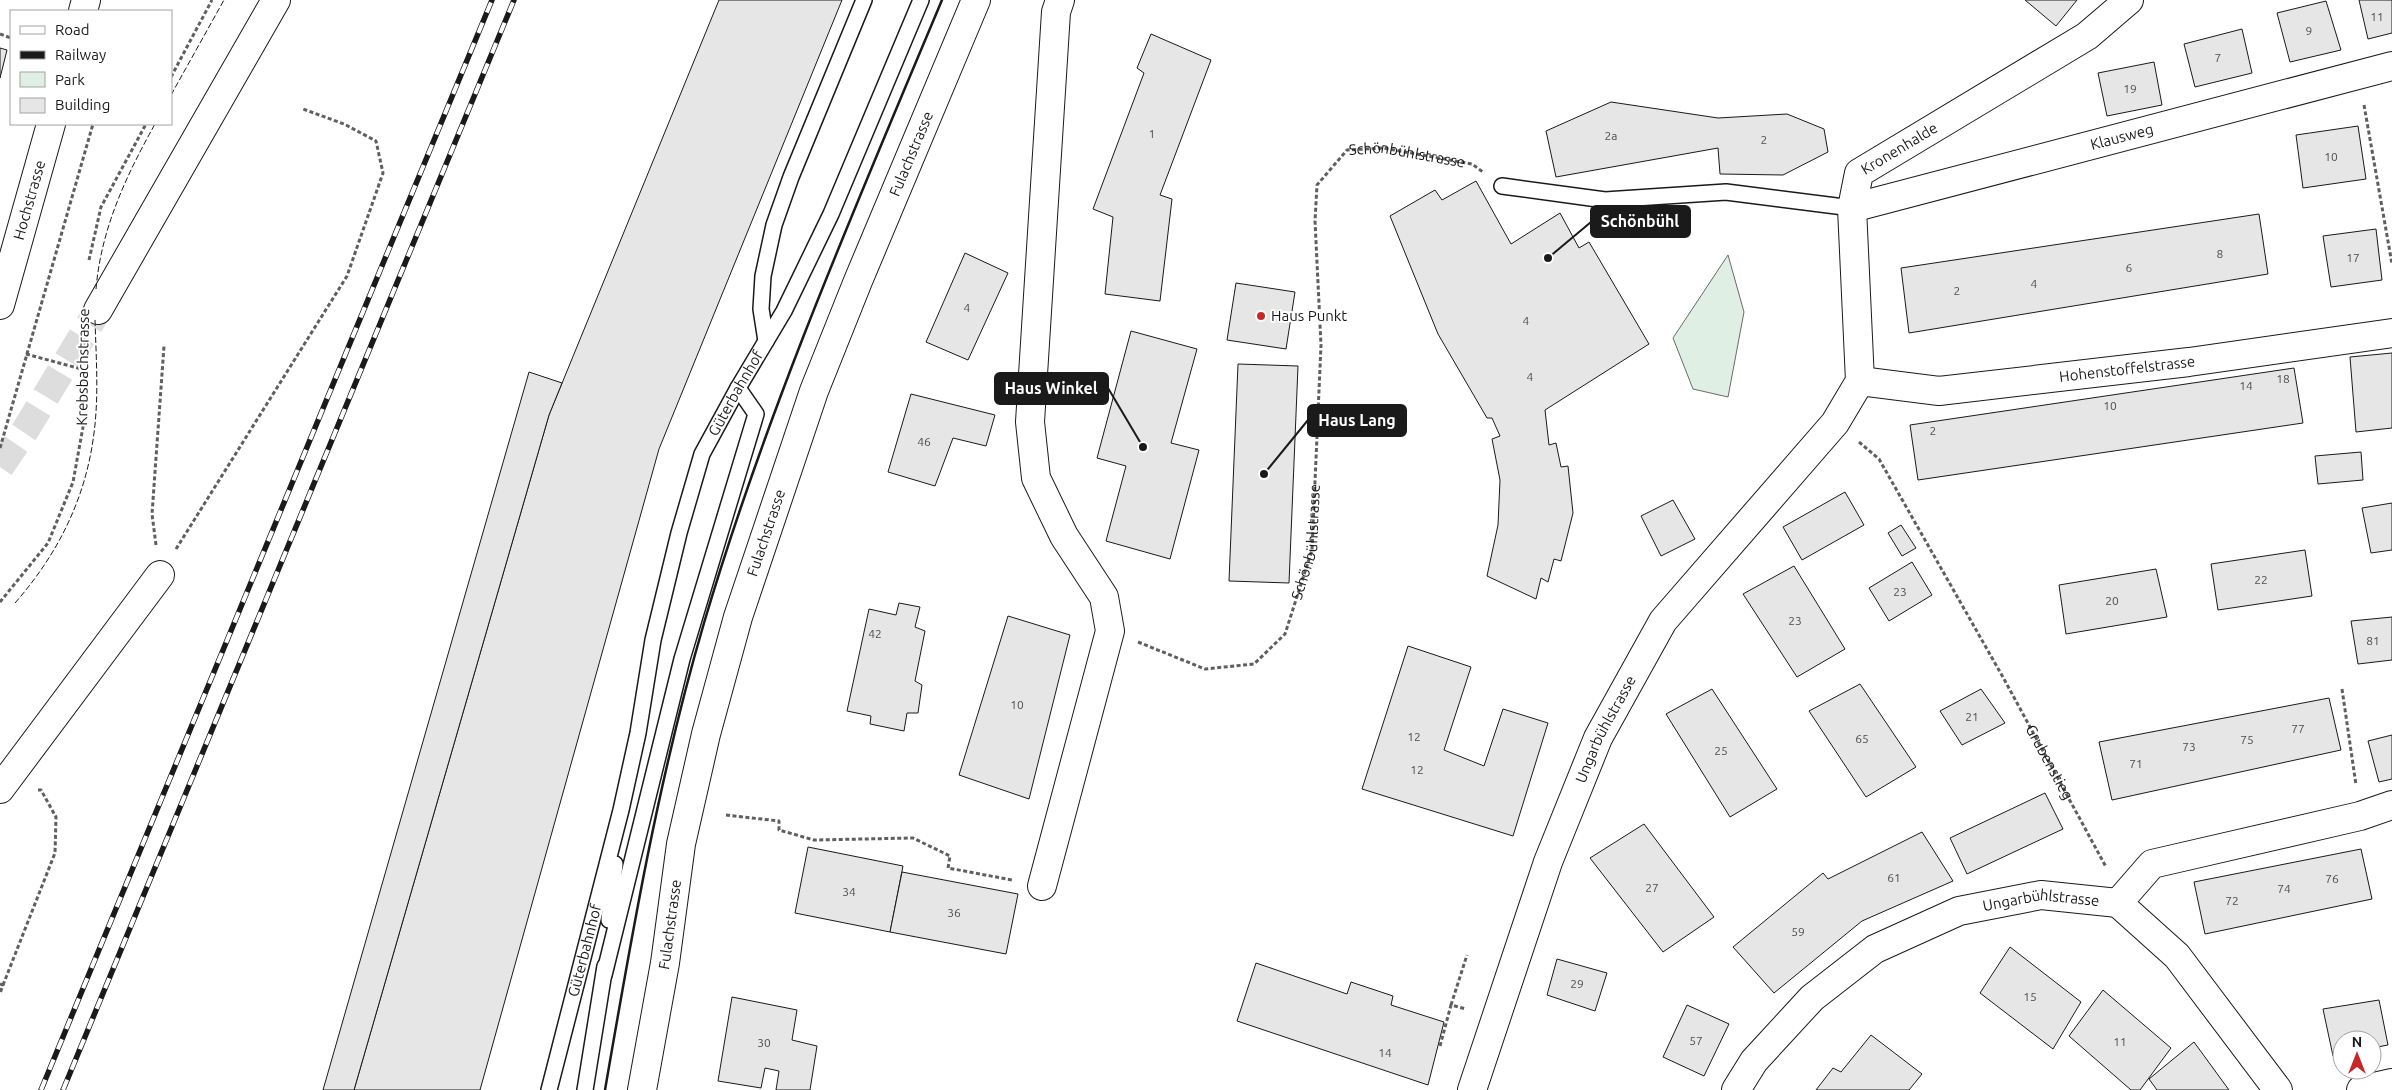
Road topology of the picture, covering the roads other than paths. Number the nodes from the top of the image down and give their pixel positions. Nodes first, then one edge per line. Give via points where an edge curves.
1 (276, 0) edge
2 (864, 0) edge
3 (921, 0) edge
4 (976, 0) edge
5 (1060, 0) edge
6 (2129, 0) edge
7 (2392, 66) edge
8 (51, 125) edge
9 (1502, 186) road end
10 (1852, 208) junction
11 (0, 305) edge
12 (91, 321) tunnel mouth
13 (2392, 333) edge
14 (766, 341) junction
15 (1860, 382) junction
16 (738, 388) junction
17 (160, 575) road end
18 (0, 789) edge
19 (2392, 806) edge
20 (620, 810) junction
21 (1042, 886) road end
22 (2118, 903) junction
23 (604, 974) junction
24 (2392, 1083) edge
25 (549, 1090) edge
26 (585, 1090) edge
27 (642, 1090) edge
28 (1472, 1090) edge
29 (1736, 1090) edge
30 (2278, 1090) edge
31 (2361, 1090) edge

1 - 12 main road
2 - 14 lane via 774,225 763,276 762,309
3 - 14 lane, Güterbahnhof via 831,214
4 - 27 main road, Fulachstrasse via 814,391 738,618 706,734 681,844 665,963
5 - 21 main road via 1056,12 1030,422 1036,478 1064,536 1104,596 1110,631
6 - 10 main road, Kronenhalde via 2087,36 1859,173
7 - 10 main road, Klausweg
8 - 11 main road, Hochstrasse
9 - 10 lane via 1605,200 1726,192
10 - 15 main road, Kronenhalde
13 - 15 main road, Hohenstoffelstrasse via 2190,362 1939,391
14 - 16 lane, Güterbahnhof
15 - 28 main road, Ungarbühlstrasse via 1835,423 1663,621 1598,738 1548,862
16 - 20 lane, Güterbahnhof via 702,454 679,532 653,640 638,734
16 - 23 lane via 756,414 682,659
17 - 18 main road
19 - 22 main road, Ungarbühlstrasse via 2152,864
20 - 23 lane, Güterbahnhof
20 - 25 lane, Güterbahnhof
22 - 29 main road, Ungarbühlstrasse via 2041,895 1960,911 1875,948 1812,998 1754,1061
22 - 30 main road via 2177,956
23 - 26 lane, Güterbahnhof
24 - 31 main road

